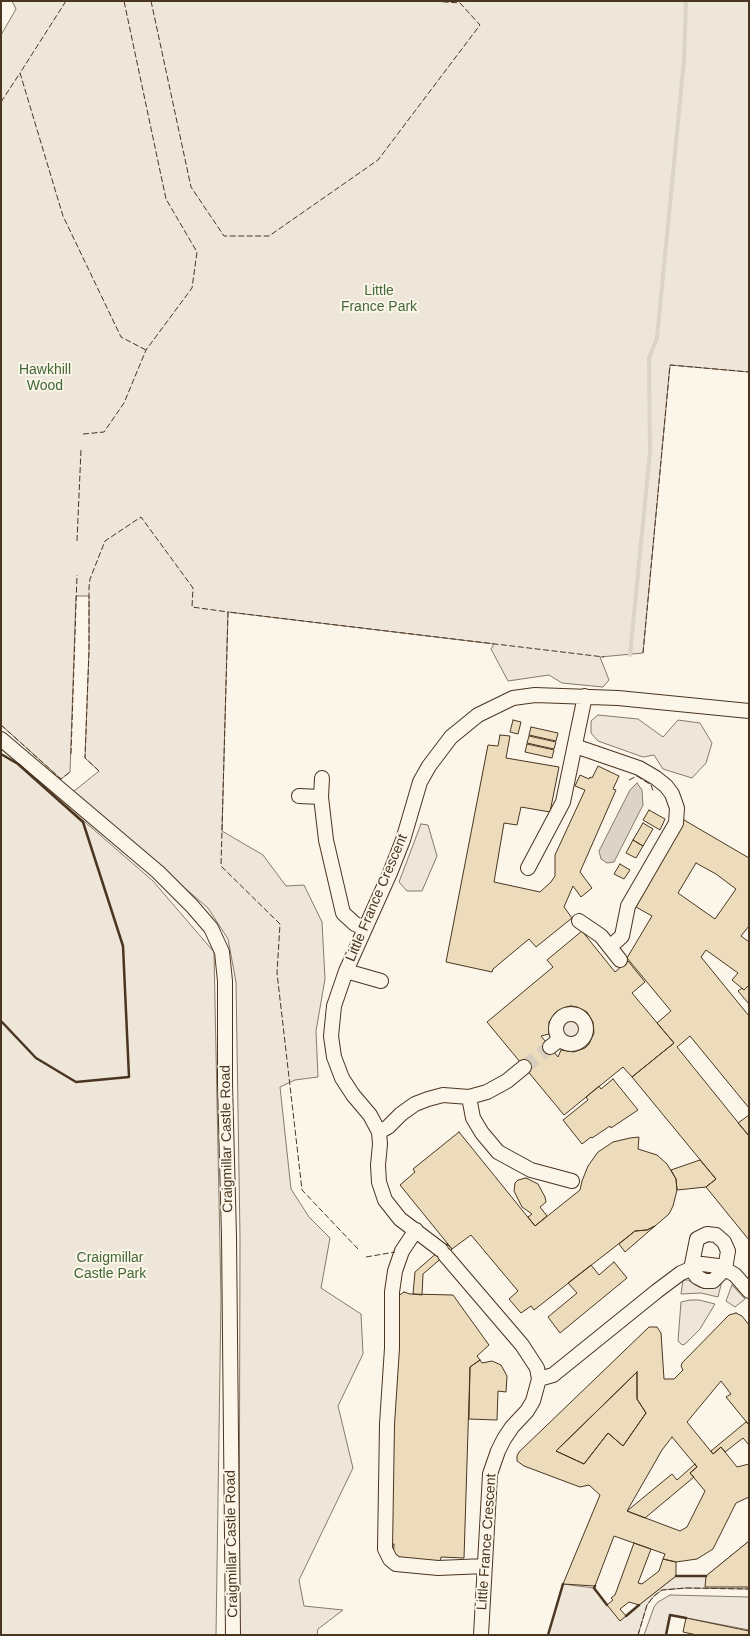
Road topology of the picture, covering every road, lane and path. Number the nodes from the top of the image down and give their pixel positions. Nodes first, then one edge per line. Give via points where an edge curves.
1 (585, 696) junction
2 (749, 711) edge
3 (1, 739) edge
4 (575, 746) junction
5 (322, 778) dead end
6 (299, 796) dead end
7 (321, 797) junction
8 (528, 868) dead end
9 (579, 921) dead end
10 (364, 928) junction
11 (610, 947) junction
12 (620, 960) dead end
13 (346, 971) junction
14 (381, 981) dead end
15 (524, 1067) tunnel mouth
16 (469, 1097) junction
17 (379, 1132) junction
18 (572, 1181) dead end
19 (416, 1230) junction
20 (691, 1269) junction
21 (725, 1269) junction
22 (749, 1291) edge
23 (539, 1379) junction
24 (485, 1566) junction
25 (233, 1635) edge
26 (481, 1635) edge

1 - 2 street, Little France Crescent
1 - 4 street
1 - 10 street, Little France Crescent via 513,698 478,715 451,737 420,782 403,840
3 - 25 street, Craigmillar Castle Road via 165,879 211,928 222,952 225,981
4 - 8 street via 562,802
4 - 11 street via 639,768 656,778 672,794 677,808 676,823 628,906 622,936
5 - 7 street
6 - 7 street
7 - 10 street via 326,840 343,913
9 - 11 street via 601,936
10 - 13 street, Little France Crescent
11 - 12 street
13 - 14 street
13 - 17 street, Little France Crescent via 334,1006 331,1036 334,1058 342,1078
15 - 16 street via 487,1092
16 - 17 street via 443,1096 415,1104
16 - 18 street via 473,1118 498,1152 531,1170
17 - 19 street via 379,1182 385,1200 400,1218
19 - 23 street via 443,1252 522,1345 537,1368
19 - 24 street via 402,1251 392,1292 384,1549 396,1564 438,1568
20 - 21 street via 697,1277 713,1281
20 - 21 street via 697,1239 707,1234 716,1235 724,1242 728,1251
20 - 23 street via 657,1290 550,1377
21 - 22 street
23 - 24 street, Little France Crescent via 533,1401 504,1440 490,1474
24 - 26 street, Little France Crescent

